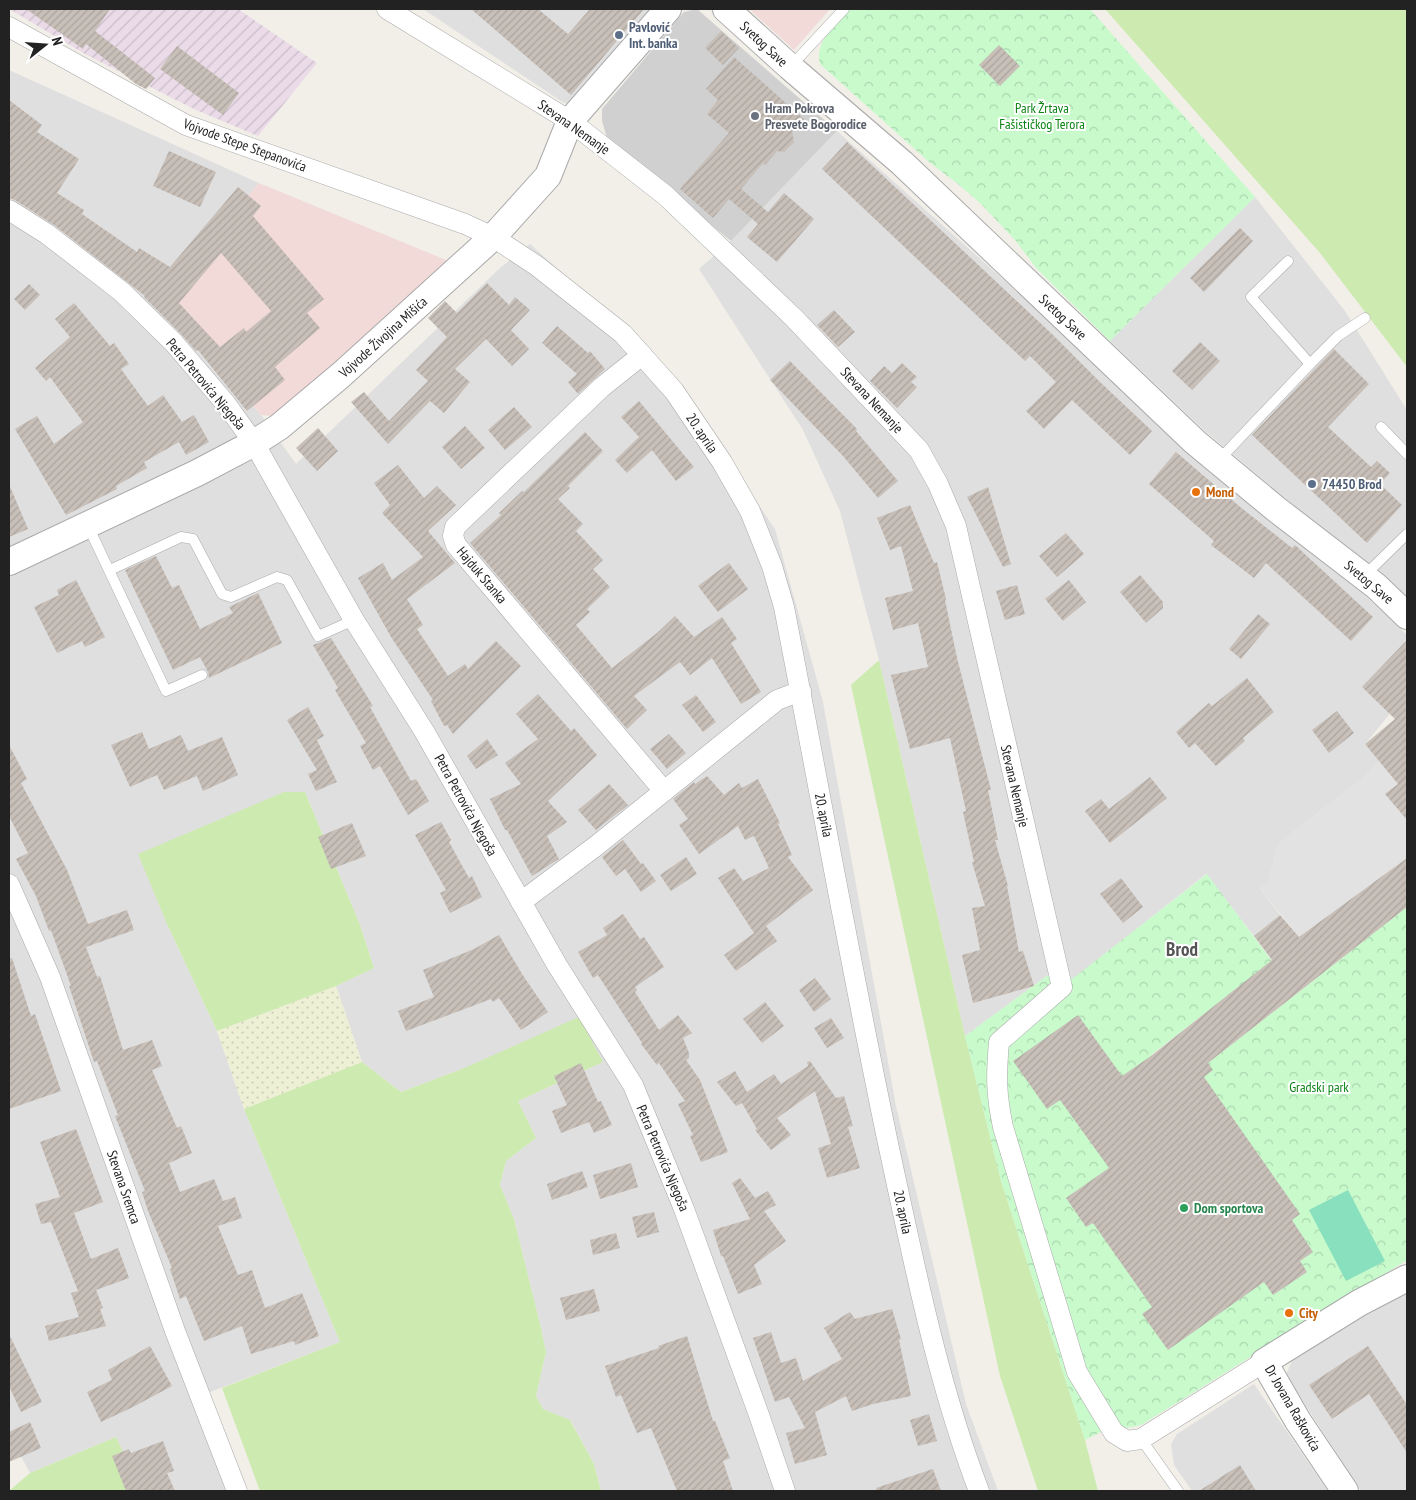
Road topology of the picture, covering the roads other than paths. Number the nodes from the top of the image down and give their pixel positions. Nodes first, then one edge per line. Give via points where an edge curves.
1 (387, 9) edge
2 (668, 9) edge
3 (726, 9) edge
4 (844, 9) edge
5 (9, 27) edge
6 (790, 67) junction
7 (570, 121) junction
8 (9, 210) edge
9 (493, 237) junction
10 (1288, 261) dead end
11 (1364, 318) dead end
12 (642, 355) junction
13 (1310, 364) junction
14 (1381, 427) dead end
15 (254, 443) junction
16 (1407, 454) edge
17 (1218, 461) junction
18 (88, 526) junction
19 (1407, 534) edge
20 (9, 562) edge
21 (110, 570) junction
22 (1364, 576) junction
23 (1407, 616) edge
24 (354, 620) junction
25 (202, 675) dead end
26 (801, 691) junction
27 (664, 791) junction
28 (9, 884) edge
29 (521, 902) junction
30 (13, 904) edge
31 (1407, 1278) edge
32 (1264, 1362) junction
33 (1141, 1438) junction
34 (237, 1491) edge
35 (785, 1491) edge
36 (979, 1491) edge
37 (1178, 1491) edge
38 (1345, 1491) edge

1 - 7 street, Stevana Nemanje
2 - 7 street, Vojvode Živojina Mišića
3 - 6 street, Svetog Save
4 - 6 lane
5 - 9 street, Vojvode Stepe Stepanovića via 186,125 465,224
6 - 17 street, Svetog Save via 902,163
7 - 9 street, Vojvode Živojina Mišića via 548,176
7 - 33 street, Stevana Nemanje via 665,195 794,318 919,450 938,484 956,526 1062,987 999,1042 997,1099 1003,1128 1077,1372 1114,1433 1127,1441
8 - 15 street, Petra Petrovića Njegoša via 47,234 122,292 174,344 226,404
9 - 12 street, 20. aprila via 537,266 623,334
9 - 15 street, Vojvode Živojina Mišića via 342,375 279,427
10 - 13 lane via 1251,297
11 - 13 lane via 1338,336
12 - 26 street, 20. aprila via 674,391 722,462 750,511 784,607
12 - 27 street, Hajduk Stanka via 602,387 454,527 453,536 456,545
13 - 17 lane
14 - 16 lane
15 - 18 street, Vojvode Živojina Mišića
15 - 24 street, Petra Petrovića Njegoša
17 - 22 street, Svetog Save
18 - 20 street, Vojvode Živojina Mišića
18 - 21 lane
19 - 22 lane
21 - 24 lane via 182,537 193,539 222,594 231,597 277,576 287,580 318,636
21 - 25 lane via 166,691
22 - 23 street, Svetog Save
24 - 29 street, Petra Petrovića Njegoša via 424,730
26 - 27 street via 777,700
26 - 36 street, 20. aprila via 864,1030 913,1261 963,1450
27 - 29 street
28 - 30 street, Stevana Sremca
29 - 35 street, Petra Petrovića Njegoša via 633,1085 684,1209
30 - 34 street, Stevana Sremca via 50,977 175,1331
31 - 32 street, Dr Jovana Raškovića via 1359,1303
32 - 33 street
32 - 38 street, Dr Jovana Raškovića via 1298,1421
33 - 37 lane

